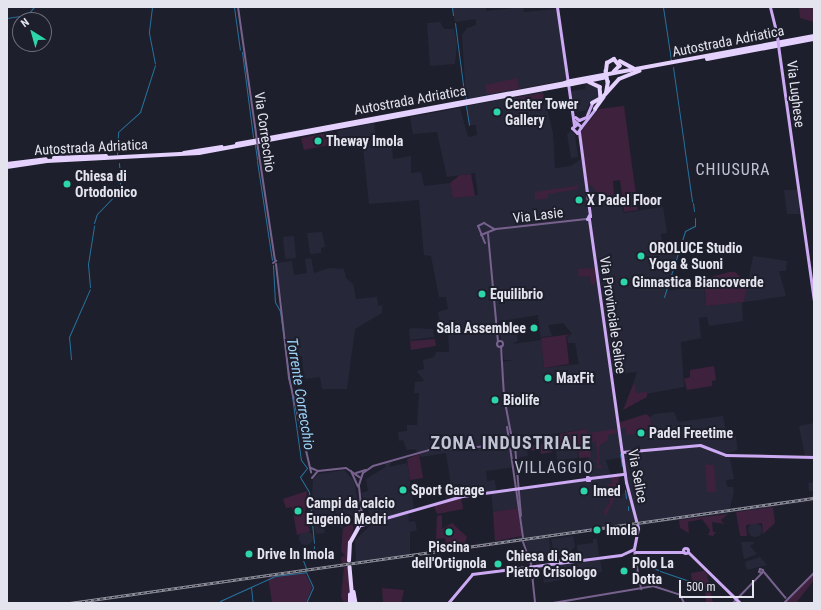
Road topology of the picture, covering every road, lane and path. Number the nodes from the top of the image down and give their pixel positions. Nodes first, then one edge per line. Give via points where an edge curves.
1 (238, 7) edge
2 (557, 7) edge
3 (770, 7) edge
4 (814, 38) edge
5 (662, 65) junction
6 (606, 71) junction
7 (639, 71) junction
8 (572, 82) junction
9 (602, 98) junction
10 (592, 103) joint
11 (595, 108) junction
12 (587, 116) junction
13 (574, 117) junction
14 (577, 124) junction
15 (581, 127) junction
16 (574, 132) junction
17 (579, 132) junction
18 (578, 137) junction
19 (7, 165) edge
20 (587, 217) junction
21 (488, 226) junction
22 (496, 229) junction
23 (488, 233) junction
24 (481, 235) junction
25 (486, 245) junction
26 (814, 302) edge
27 (500, 341) junction
28 (500, 346) junction
29 (616, 412) joint
30 (509, 439) junction
31 (512, 439) junction
32 (508, 445) junction
33 (514, 446) junction
34 (622, 452) junction
35 (814, 457) edge
36 (311, 467) junction
37 (367, 470) junction
38 (316, 472) junction
39 (352, 472) junction
40 (625, 474) junction
41 (312, 478) dead end
42 (361, 478) junction
43 (518, 487) junction
44 (359, 490) junction
45 (361, 503) junction
46 (362, 515) junction
47 (356, 516) junction
48 (365, 520) junction
49 (358, 524) junction
50 (523, 537) dead end
51 (523, 542) dead end
52 (634, 551) junction
53 (349, 562) dead end
54 (531, 566) junction
55 (350, 567) dead end
56 (814, 573) edge
57 (641, 589) junction
58 (786, 598) junction
59 (736, 602) edge
60 (353, 603) edge
61 (448, 603) edge
62 (535, 603) edge
63 (553, 603) edge
64 (684, 603) edge
65 (784, 603) edge

1 - 36 street, Via Correcchio, bridge via 274,260 272,263 276,264 289,378
2 - 13 main road
3 - 26 main road, Via Lughese, bridge via 777,36
4 - 5 highway, Autostrada Adriatica
4 - 7 highway, Autostrada Adriatica
5 - 6 highway via 632,68 612,58 606,63
5 - 8 highway, Autostrada Adriatica
6 - 8 highway via 609,60 619,62 620,67 614,72
6 - 9 highway, bridge via 608,82
7 - 8 highway, Autostrada Adriatica
7 - 9 highway via 619,79
8 - 9 highway via 597,84 602,90
8 - 19 highway, Autostrada Adriatica, bridge via 193,154
9 - 10 highway
9 - 11 highway
10 - 12 main road
11 - 12 main road
11 - 15 main road, Via Provinciale Selice
12 - 13 main road via 579,120
12 - 14 main road
13 - 14 main road
14 - 15 main road
14 - 16 main road
15 - 17 main road, Via Provinciale Selice
16 - 17 main road
16 - 18 main road
17 - 18 main road, Via Provinciale Selice
18 - 20 main road, Via Provinciale Selice
20 - 22 street, Via Lasie
20 - 29 main road, Via Provinciale Selice
21 - 22 street, Via Lasie
21 - 23 street
21 - 24 street via 479,226
22 - 23 street, Via Lasie
23 - 24 street, Via Lasie
23 - 25 street
24 - 25 street
25 - 27 street
27 - 28 street
27 - 28 street
28 - 30 street
28 - 31 street via 504,397
29 - 34 main road, Via Selice
30 - 31 street
30 - 32 street
31 - 33 street
32 - 33 street
32 - 37 street via 428,450
32 - 43 street
33 - 43 street
34 - 35 main road via 700,445 729,456
34 - 40 main road, Via Selice
36 - 38 street
36 - 38 street, Via Correcchio via 311,472
37 - 39 street
37 - 42 street
38 - 39 street via 344,468
38 - 41 street
39 - 42 street
39 - 44 street
40 - 43 main road
40 - 52 main road, Via Selice via 638,528
42 - 44 street
43 - 48 main road via 448,499
43 - 50 street
44 - 45 street
45 - 46 street
45 - 47 street
46 - 47 main road
46 - 48 main road
47 - 49 main road
48 - 49 main road
49 - 53 highway via 349,548
51 - 54 street
52 - 54 main road
52 - 57 street
52 - 59 main road via 686,552
54 - 61 main road via 471,574
54 - 62 street
55 - 60 highway
56 - 58 street
57 - 63 street
57 - 64 street via 660,588 680,595
58 - 59 street via 776,584 762,572
58 - 65 street

